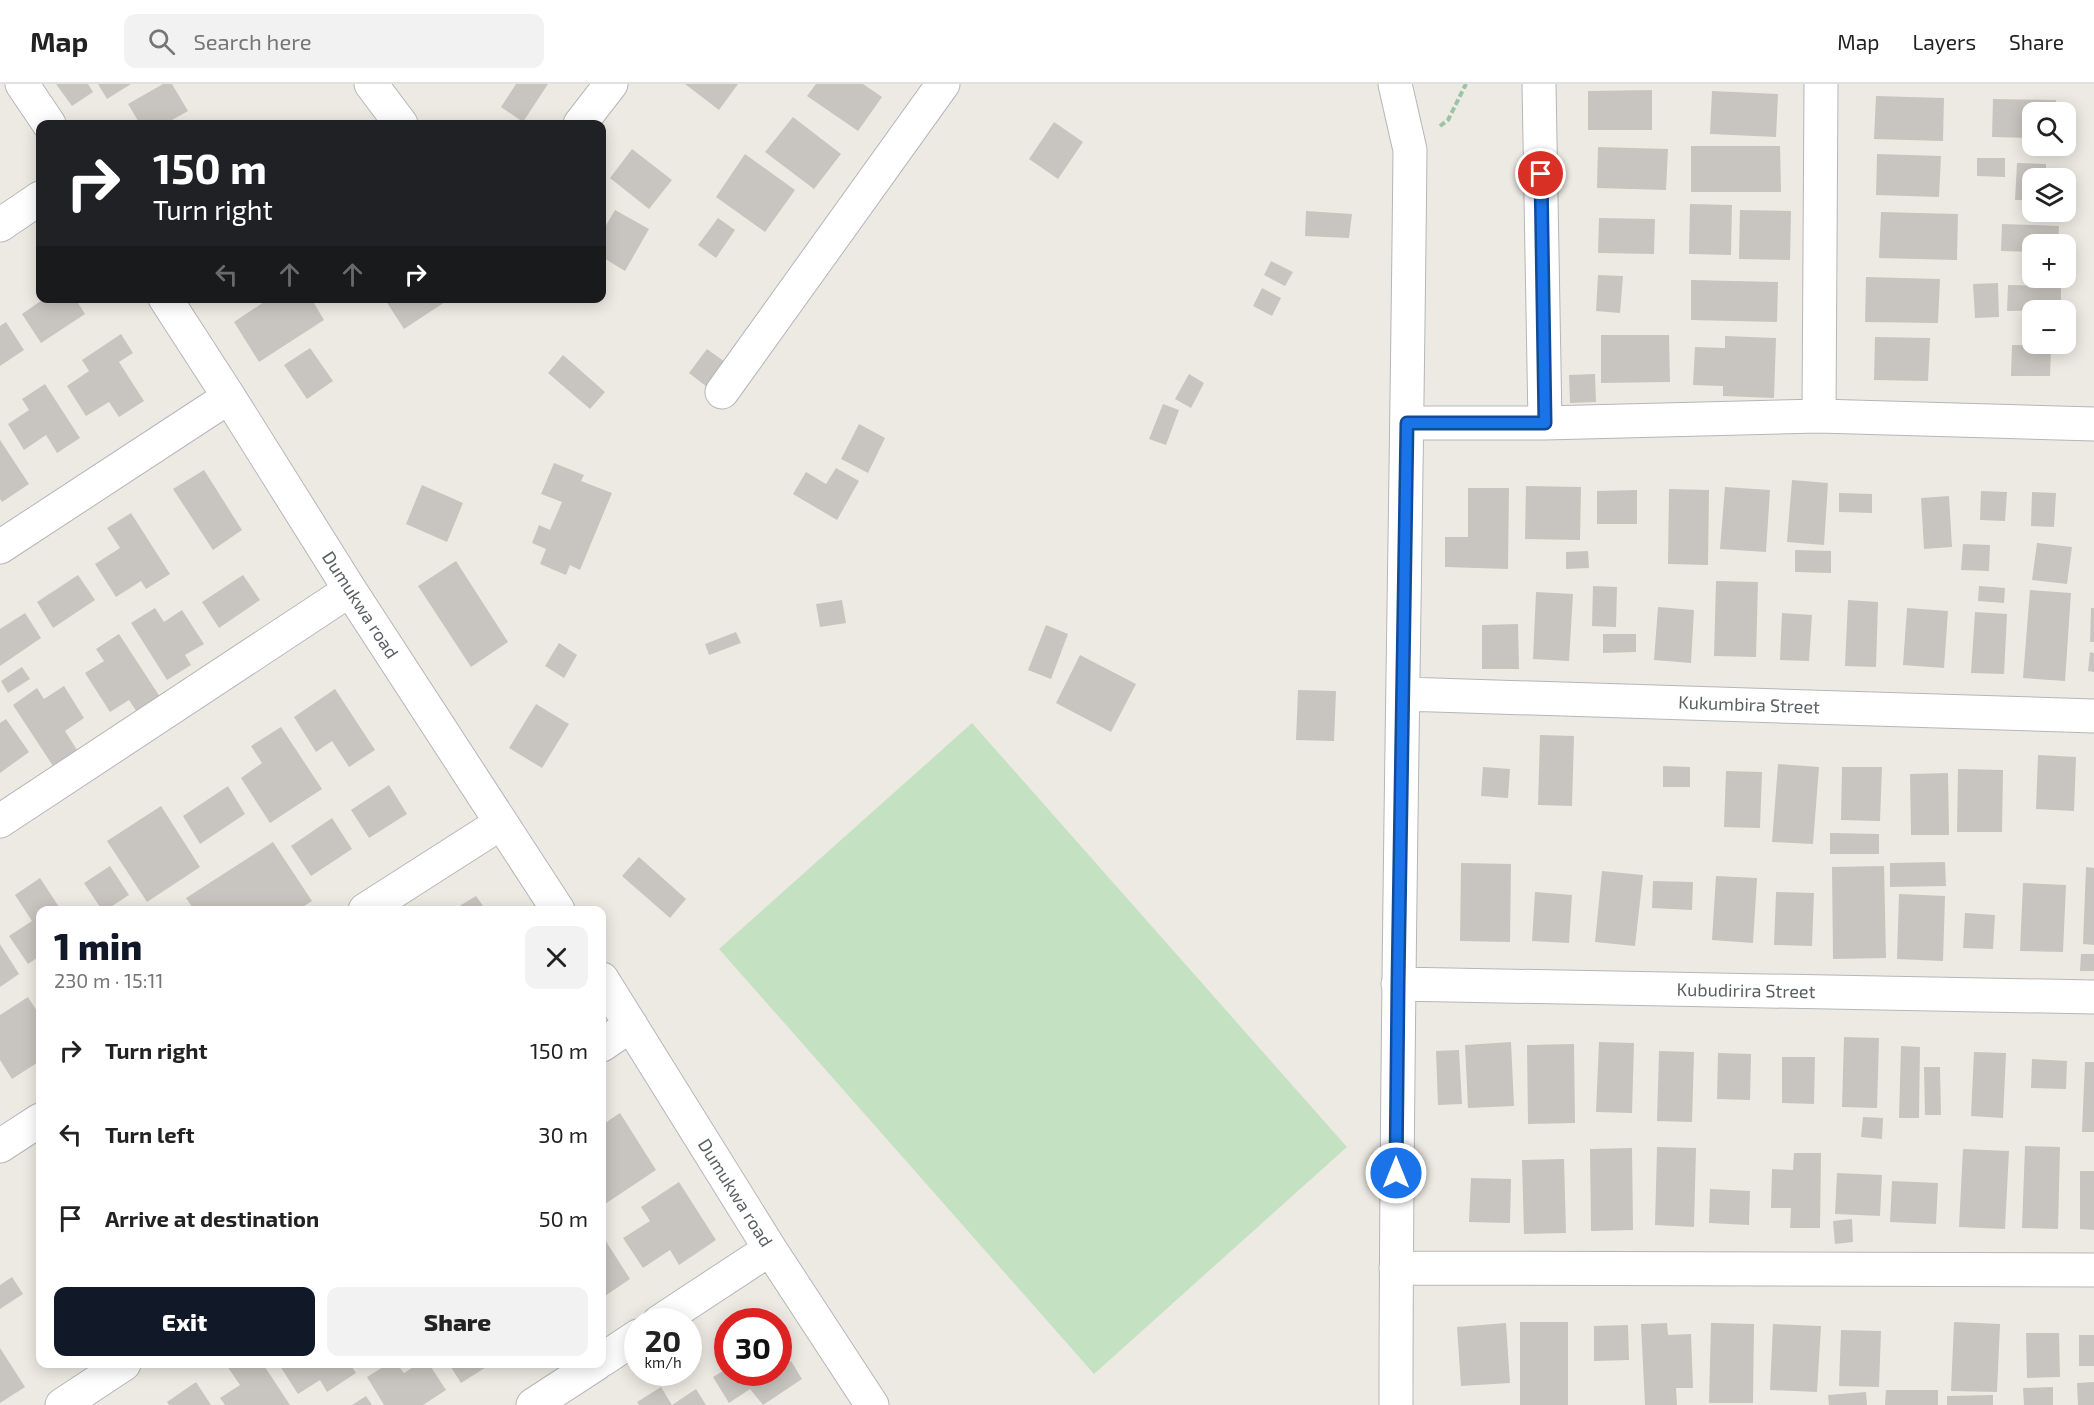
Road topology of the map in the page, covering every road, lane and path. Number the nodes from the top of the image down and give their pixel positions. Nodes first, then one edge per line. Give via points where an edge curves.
1 (22, 84) edge
2 (371, 84) edge
3 (611, 84) edge
4 (943, 84) edge
5 (1395, 84) edge
6 (1466, 84) edge
7 (1539, 84) edge
8 (1821, 84) edge
9 (46, 120) edge
10 (398, 120) edge
11 (583, 120) edge
12 (1410, 150) junction
13 (36, 201) edge
14 (0, 225) edge
15 (168, 303) edge
16 (722, 392) dead end
17 (229, 397) junction
18 (1819, 416) junction
19 (1407, 423) junction
20 (1545, 423) junction
21 (2094, 424) edge
22 (0, 547) edge
23 (350, 590) junction
24 (1404, 694) junction
25 (2094, 716) edge
26 (0, 820) edge
27 (501, 823) junction
28 (371, 906) edge
29 (555, 906) edge
30 (1398, 984) junction
31 (606, 985) edge
32 (2094, 997) edge
33 (631, 1025) junction
34 (606, 1042) edge
35 (36, 1123) edge
36 (0, 1146) edge
37 (770, 1249) junction
38 (1396, 1268) junction
39 (2094, 1270) edge
40 (681, 1308) edge
41 (624, 1345) edge
42 (606, 1357) edge
43 (118, 1368) edge
44 (590, 1368) edge
45 (62, 1405) edge
46 (533, 1405) edge
47 (872, 1405) edge
48 (1396, 1405) edge

1 - 9 street
2 - 10 street
3 - 11 street
4 - 16 street
5 - 12 street
6 - 12 path via 1448,120
7 - 20 street
8 - 18 street
12 - 19 street
13 - 14 street
15 - 17 street, Dumukwa road
17 - 22 street
17 - 23 street, Dumukwa road
18 - 20 street
18 - 21 street
19 - 20 street
19 - 24 street
23 - 26 street
23 - 27 street, Dumukwa road
24 - 25 street, Kukumbira Street
24 - 30 street
27 - 28 street
27 - 29 street, Dumukwa road
30 - 32 street, Kubudirira Street
30 - 38 street
31 - 33 street, Dumukwa road
33 - 34 street
33 - 37 street, Dumukwa road
35 - 36 street
37 - 40 street
37 - 47 street, Dumukwa road
38 - 39 street
38 - 48 street
41 - 42 street
43 - 45 street
44 - 46 street

